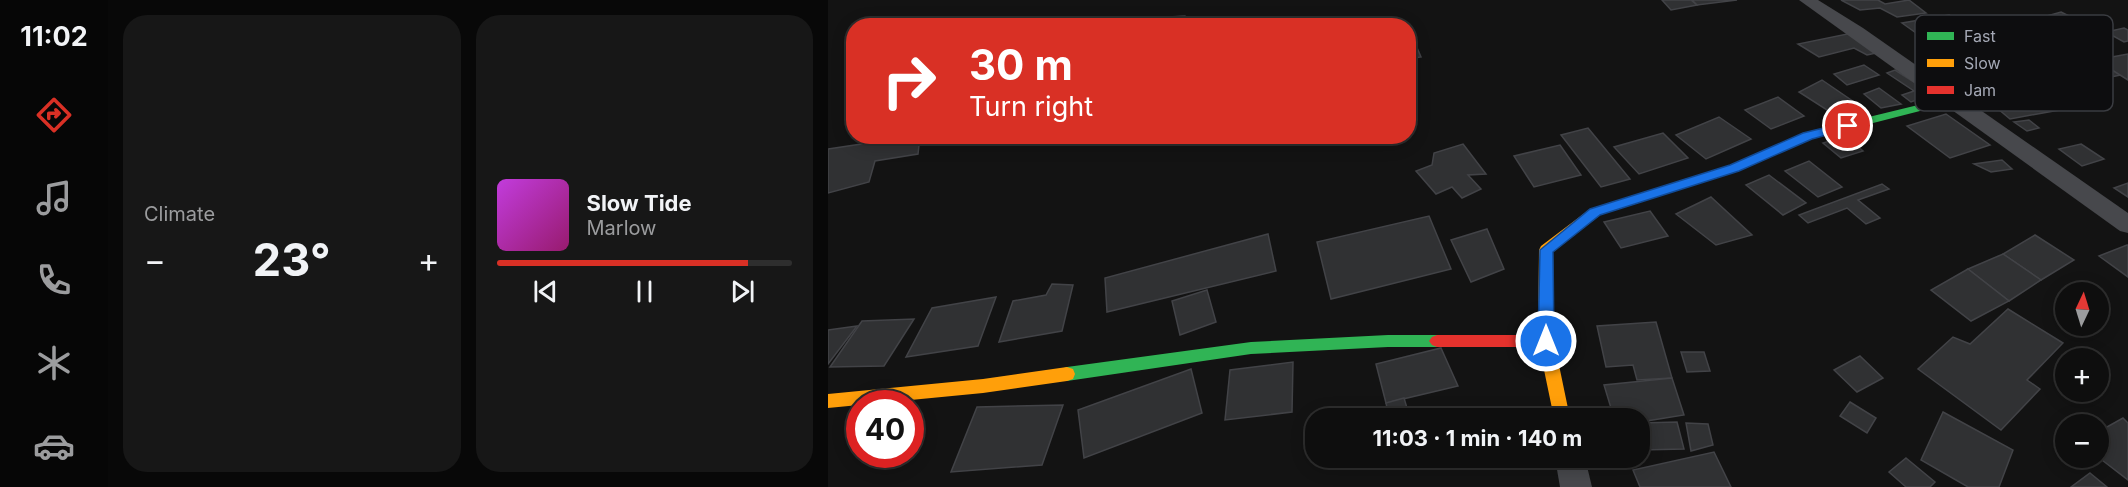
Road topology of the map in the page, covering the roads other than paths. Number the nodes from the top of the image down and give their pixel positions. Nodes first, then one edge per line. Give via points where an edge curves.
1 (1807, 0) edge
2 (1915, 74) edge
3 (1915, 109) edge
4 (1967, 111) edge
5 (2128, 225) edge
6 (1546, 341) junction
7 (828, 401) edge
8 (1560, 408) edge
9 (1572, 468) edge
10 (1576, 487) edge

1 - 2 street
3 - 6 street via 1808,136 1734,168 1595,212 1546,250
4 - 5 street
6 - 7 street via 1388,341 1251,348 983,386
6 - 8 street
9 - 10 street

